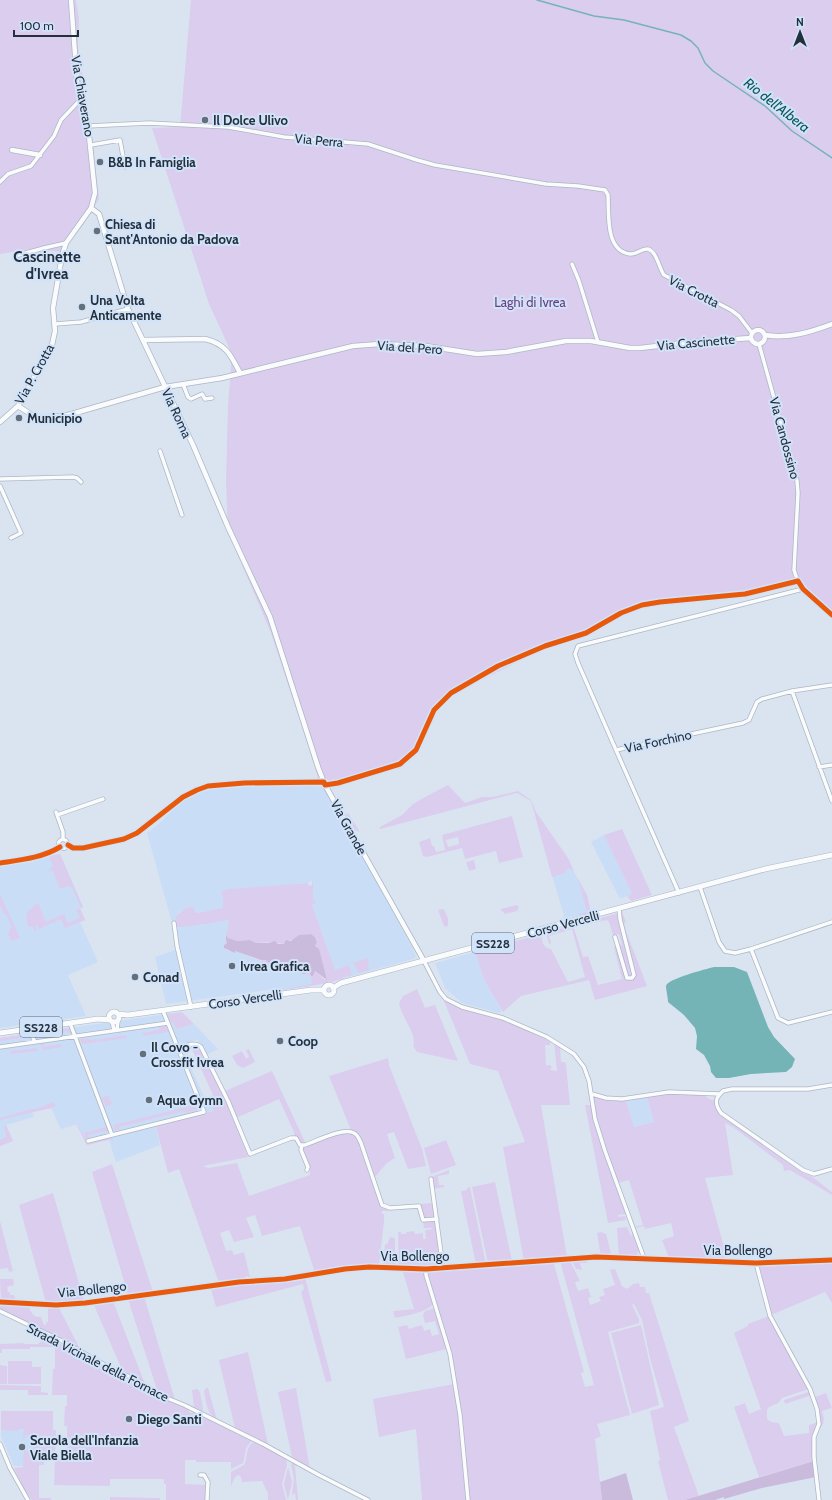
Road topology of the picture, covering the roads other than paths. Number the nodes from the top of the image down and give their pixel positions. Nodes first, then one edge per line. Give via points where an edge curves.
1 (71, 0) edge
2 (81, 100) junction
3 (88, 126) junction
4 (91, 145) junction
5 (12, 150) dead end
6 (40, 155) junction
7 (125, 167) dead end
8 (0, 182) edge
9 (546, 184) joint
10 (91, 208) junction
11 (66, 244) junction
12 (15, 256) dead end
13 (572, 264) dead end
14 (128, 309) junction
15 (55, 324) junction
16 (832, 324) edge
17 (752, 335) junction
18 (765, 337) junction
19 (143, 340) junction
20 (598, 342) junction
21 (759, 344) junction
22 (640, 348) joint
23 (240, 372) junction
24 (183, 384) junction
25 (165, 387) junction
26 (212, 398) dead end
27 (18, 406) junction
28 (0, 422) edge
29 (160, 451) dead end
30 (0, 479) edge
31 (80, 482) dead end
32 (0, 486) edge
33 (182, 515) dead end
34 (11, 538) dead end
35 (803, 589) junction
36 (832, 616) edge
37 (270, 617) joint
38 (832, 685) edge
39 (792, 691) junction
40 (616, 750) junction
41 (832, 765) edge
42 (819, 767) junction
43 (324, 782) junction
44 (103, 799) dead end
45 (832, 801) edge
46 (63, 839) junction
47 (68, 845) junction
48 (60, 847) junction
49 (832, 855) edge
50 (0, 863) edge
51 (700, 887) junction
52 (679, 893) junction
53 (619, 909) junction
54 (832, 922) edge
55 (174, 923) dead end
56 (616, 937) dead end
57 (751, 949) junction
58 (424, 961) junction
59 (191, 1007) junction
60 (163, 1011) junction
61 (832, 1012) edge
62 (118, 1018) junction
63 (110, 1019) junction
64 (70, 1023) junction
65 (168, 1023) junction
66 (29, 1029) junction
67 (116, 1030) junction
68 (0, 1033) edge
69 (75, 1036) junction
70 (35, 1042) junction
71 (0, 1047) edge
72 (178, 1049) junction
73 (832, 1085) edge
74 (592, 1094) junction
75 (720, 1094) junction
76 (112, 1135) junction
77 (88, 1141) dead end
78 (302, 1145) junction
79 (832, 1169) edge
80 (307, 1170) dead end
81 (431, 1179) dead end
82 (437, 1219) junction
83 (644, 1258) junction
84 (832, 1260) edge
85 (756, 1263) junction
86 (443, 1268) junction
87 (426, 1270) junction
88 (0, 1302) edge
89 (0, 1311) edge
90 (0, 1444) edge
91 (4, 1453) junction
92 (0, 1457) edge
93 (200, 1475) dead end
94 (28, 1500) edge
95 (207, 1500) edge
96 (368, 1500) edge
97 (468, 1500) edge
98 (818, 1500) edge

1 - 2 street, Via Chiaverano via 77,81
2 - 3 street, Via Chiaverano
2 - 6 street via 61,120 54,136
3 - 4 street, Via Chiaverano
3 - 9 street, Via Perra via 122,123 183,124 236,128 284,137 368,144 435,165
4 - 7 street, Via Chiaverano via 120,140
4 - 10 street, Via Chiaverano via 95,193
5 - 6 street
6 - 8 street via 31,166 8,174
9 - 17 street, Via Crotta via 604,190 608,195 612,237 618,250 630,254 649,250 655,255 664,275 731,310 739,316
10 - 11 street, Via P. Crotta
10 - 14 street, Via Roma via 99,214
11 - 12 street
11 - 15 street, Via P. Crotta via 55,294
13 - 20 street
14 - 15 street via 81,322
14 - 19 street, Via Roma
15 - 27 street, Via P. Crotta via 49,352
16 - 18 street via 799,335
17 - 18 street via 759,330
17 - 21 street via 754,342
17 - 22 street, Via Cascinette
18 - 21 street
19 - 23 street via 205,339 215,342 232,355
19 - 25 street, Via Roma
20 - 22 street, Via del Pero
20 - 23 street, Via del Pero via 566,341 506,352 477,354 426,346 353,346
21 - 35 street, Via Candossino via 797,481 794,570
23 - 24 street, Via del Pero
24 - 25 street, Via del Pero
24 - 26 street via 191,399 202,394 205,399
25 - 27 street, Via del Pero via 82,412 54,417 40,418
25 - 37 street, Via Roma
27 - 28 street, Via P. Crotta
29 - 33 street
30 - 31 street via 73,477
32 - 34 street via 21,533
35 - 36 street, Via Candossino
35 - 40 street via 578,646 575,654 578,663
37 - 43 street, Via Grande
38 - 39 street, Via Forchino
39 - 40 street, Via Forchino via 757,702 749,720 743,723
39 - 42 street
40 - 52 street, Via Forchino
41 - 42 street
42 - 45 street
43 - 47 street via 208,786 183,797 137,833 124,839 83,848
43 - 58 street, Via Grande
44 - 46 street via 56,814
46 - 47 street
46 - 48 street via 58,843
47 - 48 street
48 - 50 street via 51,853
49 - 51 main road, SS228 via 785,864
51 - 52 main road, SS228
51 - 57 street via 719,942 725,951
52 - 53 main road, Corso Vercelli / SS228
53 - 56 street via 634,975 632,978 626,978
53 - 58 main road, Corso Vercelli / SS228
54 - 57 street
55 - 59 street, Corso Vercelli via 176,943
57 - 61 street via 778,1018 782,1022 788,1023
58 - 59 main road, Corso Vercelli / SS228 via 341,983 328,995 324,990 311,990
58 - 74 street via 440,992 454,1003 503,1018 547,1038 574,1054 584,1067
59 - 60 main road, Corso Vercelli / SS228
60 - 62 main road, Corso Vercelli / SS228
60 - 65 street
62 - 63 main road via 115,1022
62 - 63 main road via 113,1012
62 - 67 street
63 - 64 main road, SS228
63 - 67 street
64 - 66 main road, SS228
64 - 69 street
65 - 67 street
65 - 72 street
66 - 68 main road, SS228
66 - 70 street
67 - 69 street
69 - 70 street
69 - 76 street
70 - 71 street
72 - 76 street via 204,1112
72 - 78 street via 193,1043 201,1047 228,1101 250,1154 291,1138 296,1138
73 - 75 street via 808,1089 732,1089
74 - 75 street via 622,1099 674,1091
74 - 83 street via 595,1118 605,1151
75 - 79 street via 716,1104 721,1112 803,1170 814,1174
76 - 77 street
78 - 80 street
78 - 82 street via 344,1131 353,1132 361,1143 382,1205 390,1208 419,1206 422,1218
81 - 82 street
82 - 86 street
83 - 85 street, Via Bollengo
83 - 86 street, Via Bollengo via 582,1258
84 - 85 street, Via Bollengo
85 - 98 street via 770,1316 810,1389 817,1410 819,1424 814,1437 814,1452
86 - 87 street, Via Bollengo
87 - 88 street, Via Bollengo via 379,1267 345,1269 286,1279 239,1282 67,1304
87 - 97 street via 450,1354 460,1414
89 - 96 street, Strada Vicinale della Fornace via 137,1380 162,1396 272,1448
90 - 91 street
91 - 92 street
91 - 94 street
93 - 95 street via 204,1475 208,1482

